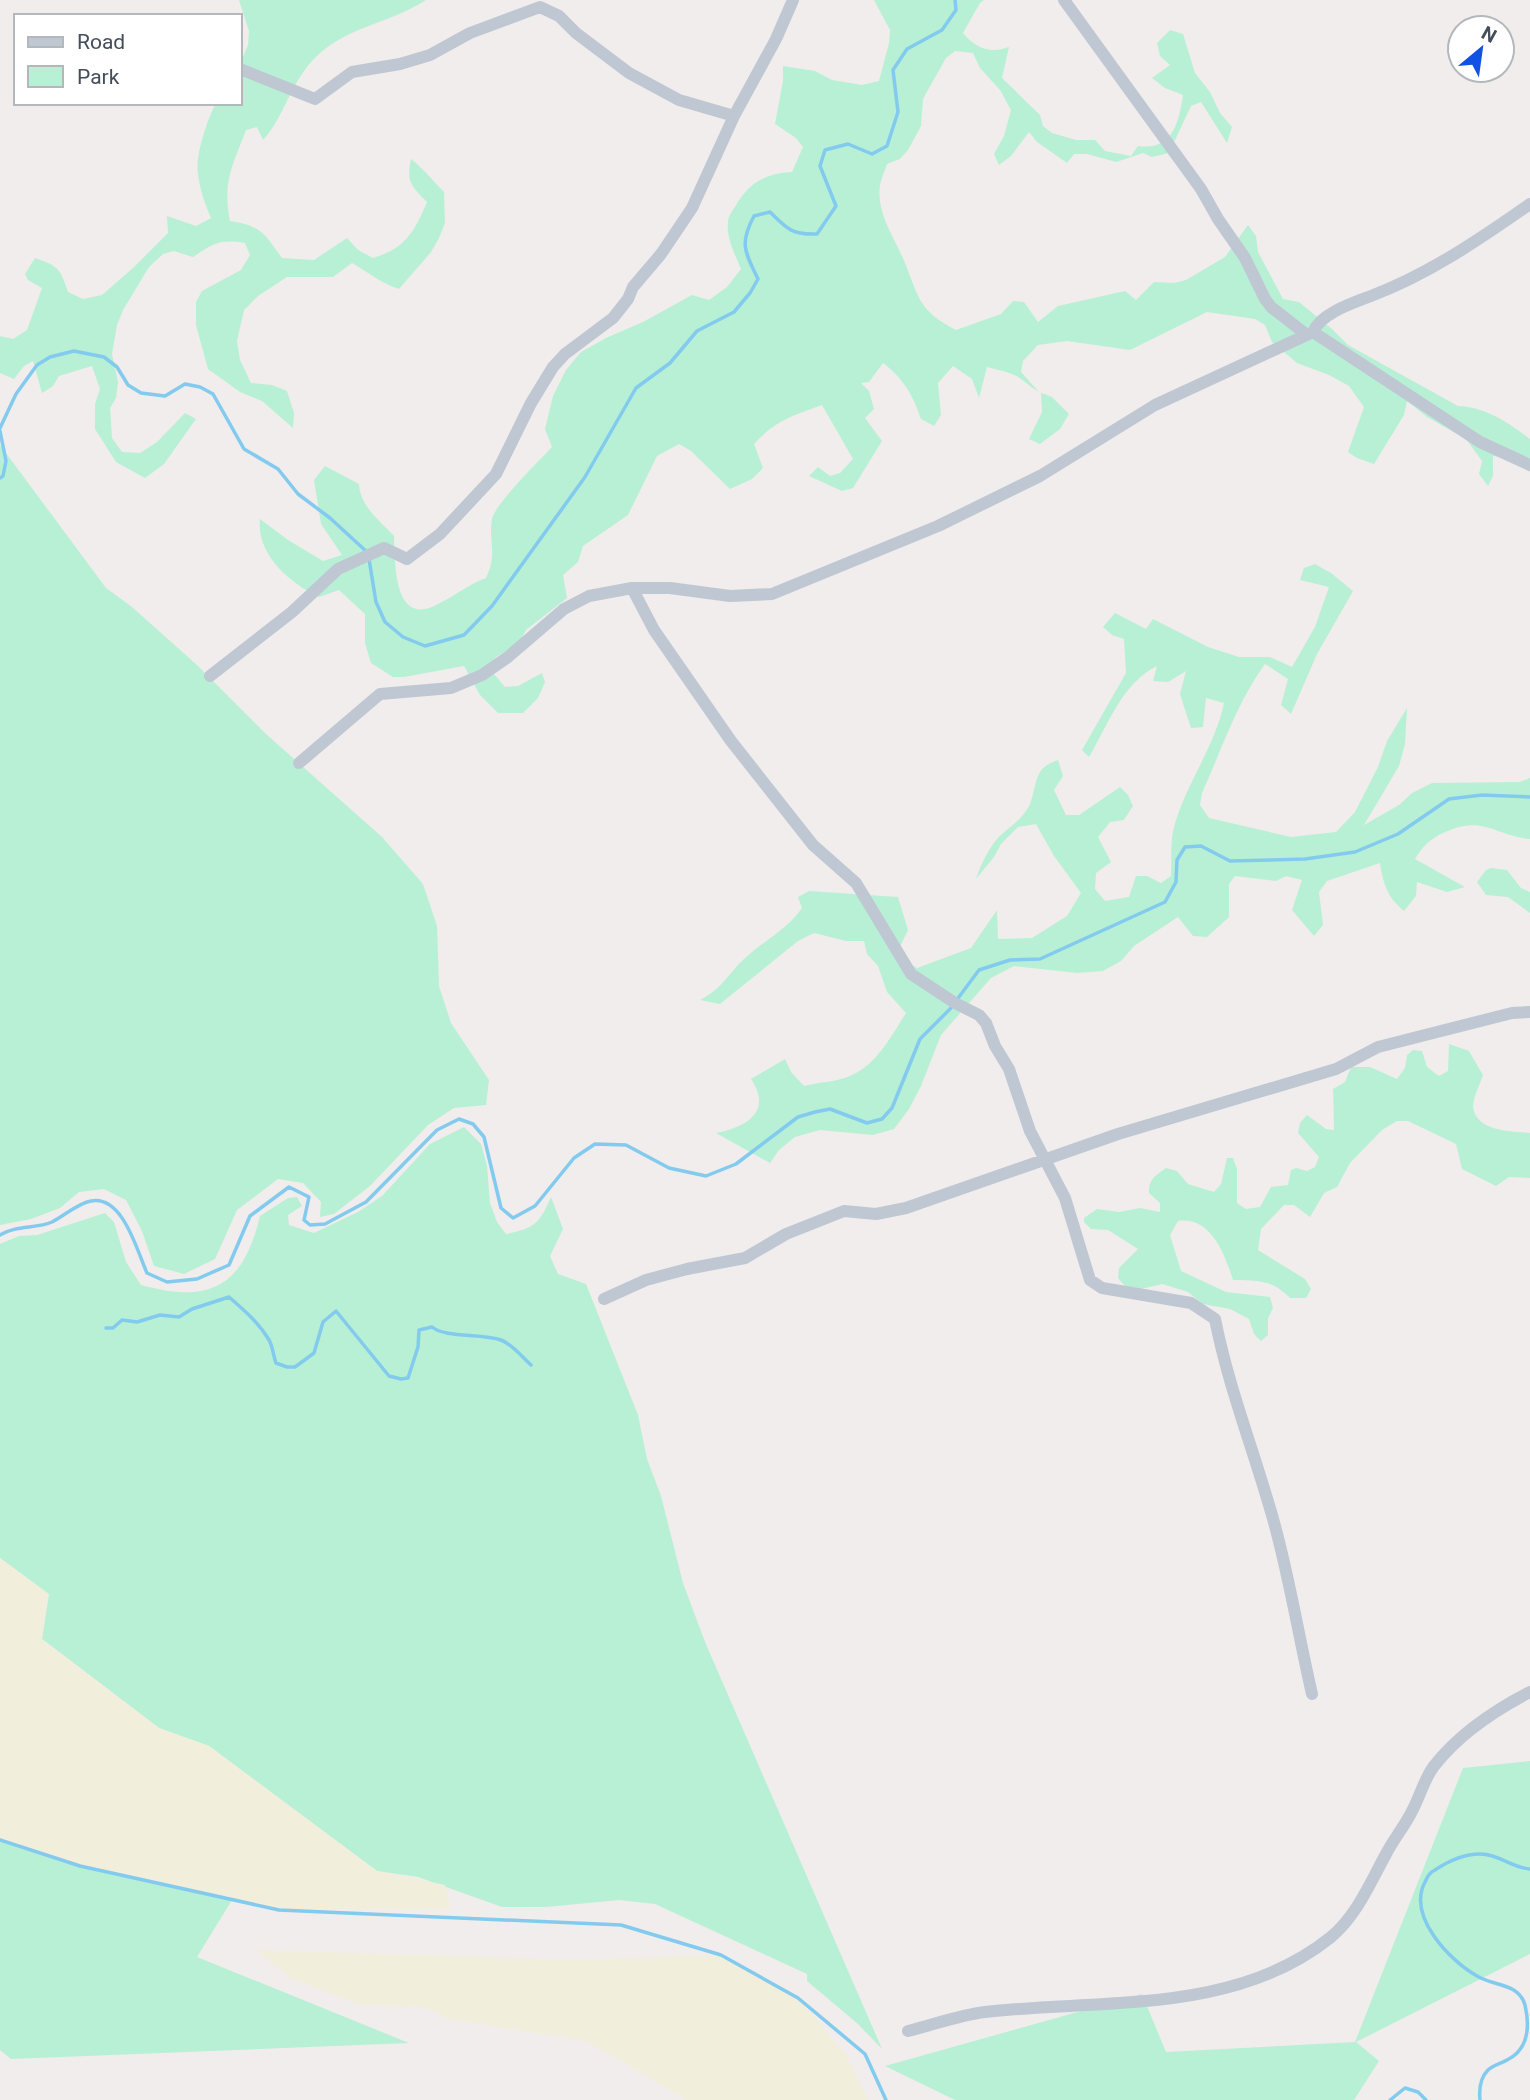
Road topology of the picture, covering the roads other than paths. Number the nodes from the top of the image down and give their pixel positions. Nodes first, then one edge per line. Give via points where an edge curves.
1 (793, 0) edge
2 (1064, 0) edge
3 (242, 70) edge
4 (734, 116) junction
5 (1530, 204) edge
6 (1310, 333) junction
7 (1530, 466) edge
8 (632, 588) junction
9 (210, 676) dead end
10 (299, 763) dead end
11 (1530, 1012) edge
12 (1044, 1160) junction
13 (604, 1298) dead end
14 (1530, 1692) edge
15 (1311, 1694) dead end
16 (908, 2031) dead end

1 - 4 street
2 - 6 street via 1201,188 1265,299
3 - 4 street via 315,99 352,72 430,55 470,33 540,7 559,16 629,73 679,100
4 - 9 street via 692,208 661,254 613,318 553,367 496,474 440,534 407,559 384,548 338,569
5 - 6 street via 1469,247 1346,306
6 - 7 street via 1480,442
6 - 8 street via 1155,405 1040,475 938,527 772,594 730,596
8 - 10 street via 589,596 564,609 482,676 451,688 380,694
8 - 12 street via 654,629 731,741 813,845 856,883 911,974 986,1023
11 - 12 street via 1378,1047 1336,1069
12 - 13 street via 906,1208 876,1214 844,1211 786,1234 745,1258 646,1280
12 - 15 street via 1065,1198 1090,1280 1102,1288 1191,1303 1215,1319 1233,1396 1275,1527
14 - 16 street via 1482,1720 1433,1767 1350,1918 1287,1965 1221,1990 982,2012

